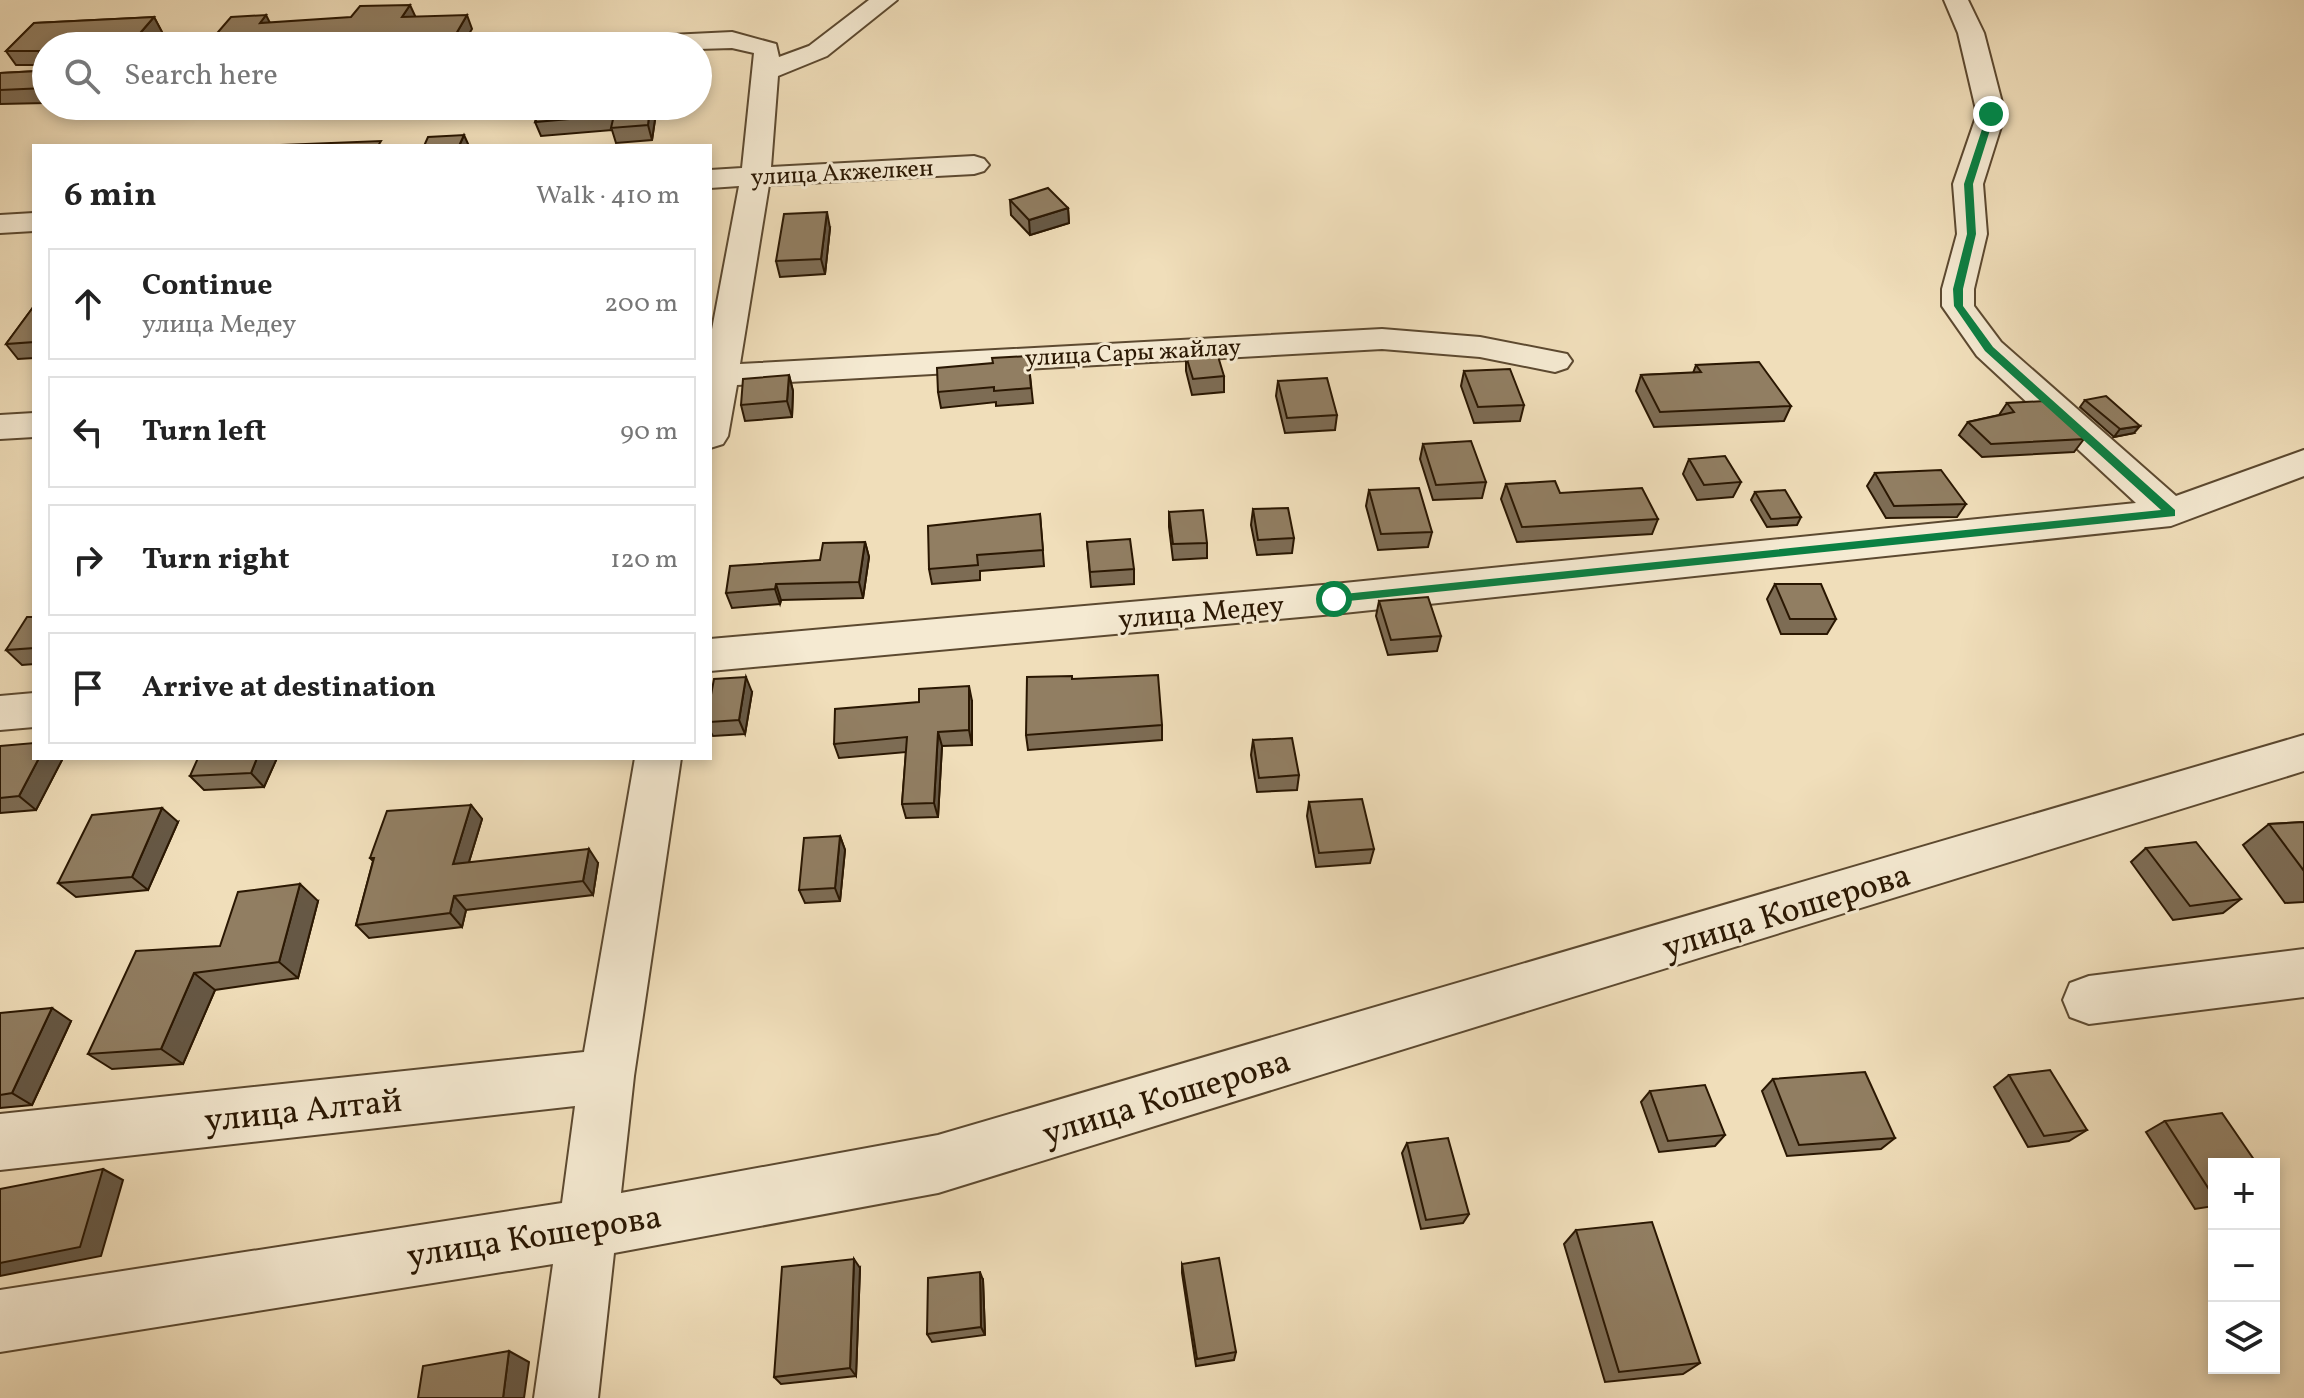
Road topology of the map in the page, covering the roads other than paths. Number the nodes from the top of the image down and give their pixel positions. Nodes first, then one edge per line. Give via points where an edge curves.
1 (885, 0) edge
2 (1956, 0) edge
3 (712, 41) edge
4 (765, 72) junction
5 (974, 165) dead end
6 (756, 176) junction
7 (712, 179) edge
8 (32, 222) edge
9 (0, 224) edge
10 (1555, 361) dead end
11 (715, 376) edge
12 (712, 412) edge
13 (32, 425) edge
14 (0, 427) edge
15 (2304, 462) edge
16 (2171, 513) junction
17 (712, 655) edge
18 (32, 710) edge
19 (0, 713) edge
20 (2304, 753) edge
21 (658, 760) edge
22 (2304, 973) edge
23 (2089, 1000) dead end
24 (607, 1076) junction
25 (0, 1142) edge
26 (585, 1229) junction
27 (0, 1321) edge
28 (566, 1398) edge

1 - 4 street via 818,51
2 - 16 street via 1971,33 1991,114 1968,184 1972,234 1958,306 1989,349
3 - 4 street via 753,42 767,49
4 - 6 street
5 - 6 street, улица Акжелкен
6 - 7 street, улица Акжелкен
6 - 11 street
8 - 9 street
10 - 11 street, улица Сары жайлау via 1480,347 1382,339
11 - 12 street
13 - 14 street
15 - 16 street, улица Медеу
16 - 17 street, улица Медеу via 1334,599
18 - 19 street
20 - 26 street, улица Кошерова via 938,1164
21 - 24 street
22 - 23 street
24 - 25 street, улица Алтай
24 - 26 street
26 - 27 street, улица Кошерова
26 - 28 street

